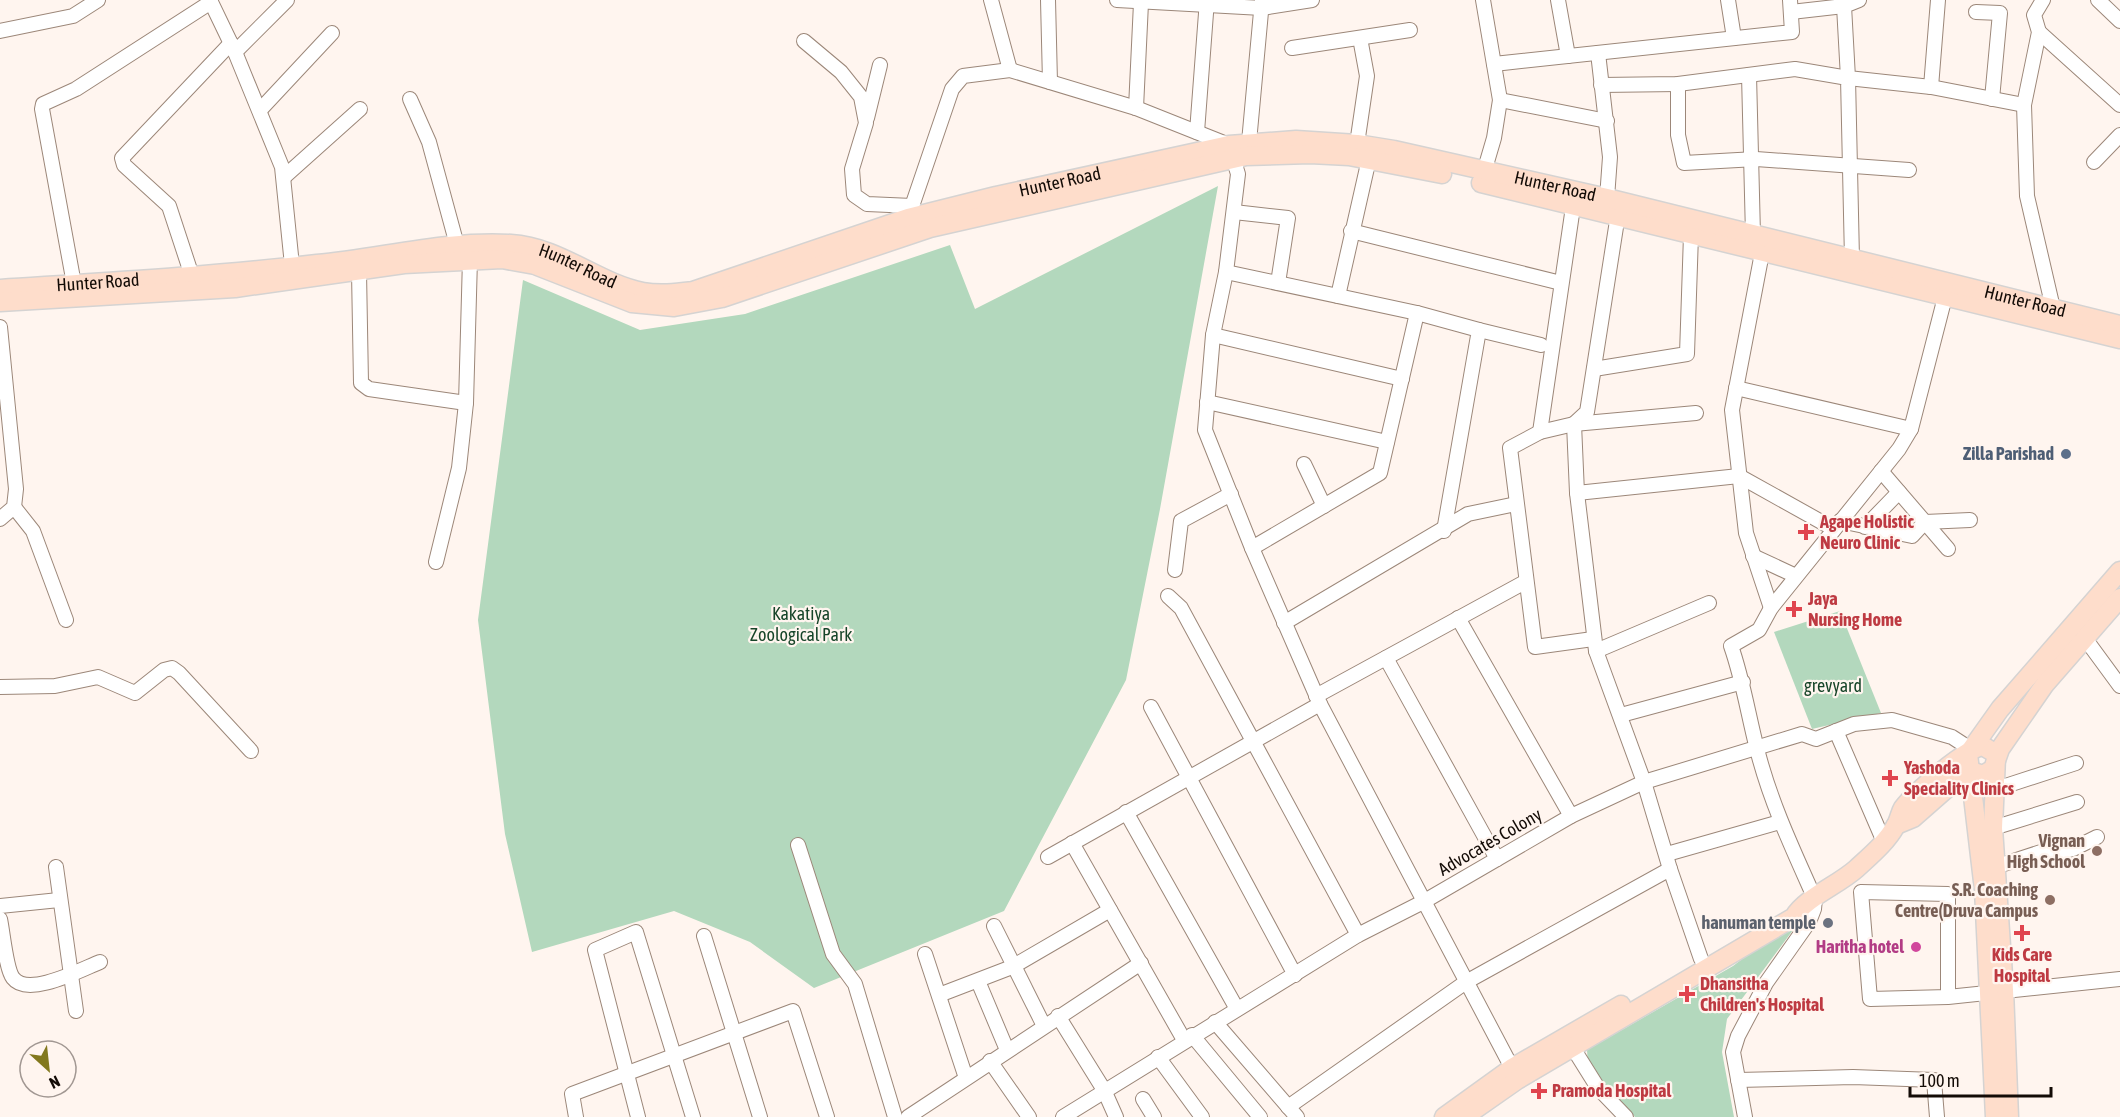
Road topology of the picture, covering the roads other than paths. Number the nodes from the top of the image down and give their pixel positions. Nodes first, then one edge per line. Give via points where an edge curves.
1 (98, 0) edge
2 (287, 0) edge
3 (991, 0) edge
4 (1048, 0) edge
5 (1117, 0) edge
6 (1312, 0) edge
7 (1483, 0) edge
8 (1558, 0) edge
9 (1728, 0) edge
10 (1860, 0) edge
11 (1938, 0) edge
12 (2043, 0) edge
13 (2098, 0) edge
14 (211, 1) edge
15 (1141, 3) junction
16 (1207, 3) edge
17 (1262, 4) edge
18 (1790, 6) edge
19 (1844, 6) junction
20 (1976, 12) dead end
21 (2120, 21) edge
22 (1410, 30) dead end
23 (0, 31) edge
24 (2039, 32) junction
25 (332, 33) dead end
26 (1360, 38) junction
27 (1734, 38) junction
28 (804, 41) dead end
29 (233, 47) junction
30 (1292, 48) dead end
31 (1598, 53) junction
32 (1568, 56) junction
33 (1494, 64) junction
34 (880, 65) dead end
35 (1010, 70) junction
36 (1749, 75) junction
37 (1848, 78) junction
38 (1050, 82) junction
39 (1678, 84) junction
40 (1601, 85) junction
41 (1931, 87) junction
42 (410, 99) dead end
43 (1992, 99) junction
44 (1500, 100) junction
45 (2024, 105) junction
46 (2120, 105) edge
47 (1136, 108) junction
48 (360, 109) dead end
49 (260, 110) junction
50 (1607, 122) junction
51 (866, 123) junction
52 (1197, 132) junction
53 (2120, 135) edge
54 (1249, 142) junction
55 (1357, 144) junction
56 (1232, 152) junction
57 (1369, 159) junction
58 (1751, 159) junction
59 (2094, 162) dead end
60 (1850, 164) junction
61 (1909, 170) dead end
62 (284, 177) junction
63 (1490, 177) junction
64 (1615, 206) junction
65 (1573, 207) junction
66 (910, 212) junction
67 (1234, 212) junction
68 (1351, 231) junction
69 (1753, 235) junction
70 (1691, 236) junction
71 (457, 245) junction
72 (847, 247) junction
73 (1762, 253) junction
74 (470, 259) junction
75 (1852, 259) junction
76 (358, 272) junction
77 (1226, 272) junction
78 (293, 274) junction
79 (192, 276) junction
80 (1561, 283) junction
81 (74, 284) junction
82 (1278, 284) junction
83 (0, 289) edge
84 (1338, 296) junction
85 (1945, 297) junction
86 (0, 302) edge
87 (2053, 308) junction
88 (1417, 313) junction
89 (2120, 325) edge
90 (0, 327) edge
91 (1479, 330) junction
92 (1213, 335) junction
93 (2120, 339) edge
94 (1541, 345) dead end
95 (1594, 369) junction
96 (1402, 379) junction
97 (1736, 388) junction
98 (1207, 402) junction
99 (466, 403) junction
100 (1696, 413) dead end
101 (1574, 424) junction
102 (1911, 429) junction
103 (1540, 432) junction
104 (1387, 442) junction
105 (1304, 464) dead end
106 (1881, 471) junction
107 (1739, 476) junction
108 (1899, 492) junction
109 (1231, 494) junction
110 (1577, 494) junction
111 (1516, 504) junction
112 (1324, 506) junction
113 (14, 507) junction
114 (0, 519) edge
115 (1970, 520) dead end
116 (1924, 522) junction
117 (1837, 525) junction
118 (1865, 527) junction
119 (1444, 531) junction
120 (1252, 548) junction
121 (1948, 549) dead end
122 (1753, 556) junction
123 (436, 562) dead end
124 (1175, 570) dead end
125 (2120, 571) edge
126 (1796, 576) junction
127 (1526, 582) junction
128 (1168, 596) dead end
129 (2120, 598) edge
130 (1709, 603) dead end
131 (1772, 608) junction
132 (1458, 618) junction
133 (66, 620) dead end
134 (1284, 623) junction
135 (2084, 637) junction
136 (1594, 645) junction
137 (1386, 658) junction
138 (1743, 682) junction
139 (2120, 686) edge
140 (0, 687) edge
141 (1318, 700) junction
142 (1151, 707) dead end
143 (1621, 715) junction
144 (1836, 731) junction
145 (1254, 741) junction
146 (1756, 748) junction
147 (1972, 750) junction
148 (251, 751) dead end
149 (2076, 763) dead end
150 (1996, 764) junction
151 (1971, 771) junction
152 (1188, 778) junction
153 (1644, 782) junction
154 (1993, 790) junction
155 (2077, 802) dead end
156 (1126, 812) junction
157 (1571, 816) junction
158 (1780, 822) junction
159 (1896, 825) junction
160 (1993, 828) junction
161 (2097, 837) dead end
162 (1884, 842) junction
163 (1072, 843) junction
164 (798, 845) dead end
165 (1667, 854) junction
166 (1048, 857) dead end
167 (1497, 859) junction
168 (56, 867) dead end
169 (1995, 867) junction
170 (1670, 869) junction
171 (1815, 899) junction
172 (58, 900) junction
173 (1423, 902) junction
174 (0, 906) edge
175 (1799, 909) junction
176 (1110, 910) junction
177 (0, 919) edge
178 (993, 926) dead end
179 (1358, 935) junction
180 (704, 936) dead end
181 (925, 954) dead end
182 (1701, 959) junction
183 (100, 962) dead end
184 (1141, 963) junction
185 (1012, 967) junction
186 (70, 974) junction
187 (1294, 975) junction
188 (2120, 979) edge
189 (978, 981) junction
190 (1466, 982) junction
191 (1998, 991) junction
192 (939, 995) junction
193 (1948, 997) junction
194 (1237, 1009) junction
195 (76, 1011) dead end
196 (1058, 1016) junction
197 (1215, 1022) junction
198 (1044, 1026) junction
199 (735, 1033) junction
200 (1188, 1038) junction
201 (1573, 1048) junction
202 (1007, 1050) junction
203 (675, 1057) junction
204 (1158, 1057) junction
205 (990, 1061) junction
206 (1512, 1068) junction
207 (625, 1076) junction
208 (966, 1078) junction
209 (1738, 1080) junction
210 (1104, 1090) junction
211 (1143, 1099) dead end
212 (1293, 1112) edge
213 (576, 1117) edge
214 (638, 1117) edge
215 (693, 1117) edge
216 (760, 1117) edge
217 (827, 1117) edge
218 (895, 1117) edge
219 (908, 1117) edge
220 (1029, 1117) edge
221 (1063, 1117) edge
222 (1116, 1117) edge
223 (1154, 1117) edge
224 (1202, 1117) edge
225 (1260, 1117) edge
226 (1444, 1117) edge
227 (1464, 1117) edge
228 (1626, 1117) edge
229 (1745, 1117) edge
230 (1937, 1117) edge
231 (1995, 1117) edge
232 (2009, 1117) edge

1 - 23 street via 74,16
2 - 29 street
3 - 35 street
4 - 38 street
5 - 15 street
6 - 17 street
7 - 33 street
8 - 32 street
9 - 27 street
10 - 19 street
11 - 41 street
12 - 24 street via 2034,15
13 - 21 street
14 - 29 street
14 - 81 street via 76,89 43,104
15 - 16 street
15 - 47 street
16 - 17 street
16 - 52 street
17 - 54 street
18 - 19 street
18 - 27 street via 1792,32
19 - 37 street
20 - 43 street via 2000,13
22 - 26 street
24 - 45 street
24 - 46 street
25 - 49 street
26 - 30 street
26 - 55 street via 1367,76
27 - 31 street
28 - 51 street via 841,72 861,97
29 - 49 street
29 - 79 street via 122,158 124,165 169,206
31 - 32 street
31 - 40 street
32 - 33 street
33 - 44 street
34 - 51 street
35 - 38 street
35 - 66 street via 963,76 952,89
36 - 37 street via 1795,69
36 - 39 street
36 - 58 street
37 - 41 street
37 - 60 street
38 - 47 street
39 - 40 street
39 - 58 street via 1678,135 1683,163
40 - 50 street
41 - 43 street
42 - 71 street via 429,142
43 - 45 street
44 - 50 street
44 - 63 street
45 - 87 street via 2027,196
47 - 52 street
48 - 62 street
49 - 62 street
50 - 64 street
51 - 66 street via 852,169 854,195 867,204
52 - 56 street
53 - 59 street
54 - 55 main road, Hunter Road
54 - 56 main road, Hunter Road
55 - 63 main road, Hunter Road
56 - 57 main road, Hunter Road
56 - 66 main road, Hunter Road
56 - 67 street via 1238,174
56 - 72 main road, Hunter Road
57 - 63 main road, Hunter Road
57 - 68 street
58 - 60 street
58 - 69 street
60 - 61 street
60 - 75 street
62 - 78 street
63 - 64 main road, Hunter Road
63 - 65 main road, Hunter Road
64 - 65 main road, Hunter Road
64 - 69 main road, Hunter Road
64 - 70 main road, Hunter Road
64 - 95 street
65 - 80 street
66 - 72 main road, Hunter Road
67 - 77 street
67 - 82 street via 1288,218
68 - 80 street
68 - 84 street
69 - 75 main road, Hunter Road
70 - 73 main road, Hunter Road
70 - 95 street via 1687,354
71 - 72 main road, Hunter Road via 512,244 536,248 628,288 659,294 693,291
71 - 78 main road, Hunter Road
72 - 74 main road, Hunter Road via 722,298 674,307 632,303 535,265 502,258
73 - 85 main road, Hunter Road
73 - 97 street
74 - 76 main road, Hunter Road
74 - 99 street
75 - 87 main road, Hunter Road
76 - 78 main road, Hunter Road
76 - 99 street via 361,382 369,389
77 - 82 street
77 - 92 street
78 - 79 main road, Hunter Road
78 - 86 main road, Hunter Road via 235,288
79 - 81 main road, Hunter Road
80 - 103 street
81 - 83 main road, Hunter Road
82 - 84 street
84 - 88 street
85 - 93 main road, Hunter Road
85 - 102 street
87 - 89 main road, Hunter Road
88 - 91 street
88 - 96 street
90 - 113 street via 16,489
91 - 94 street
91 - 119 street
92 - 96 street
92 - 98 street
95 - 101 street via 1587,412
96 - 104 street
97 - 102 street
97 - 107 street via 1732,410
98 - 104 street
98 - 109 street via 1205,430
99 - 123 street via 459,468
100 - 101 street
101 - 103 street
101 - 110 street
102 - 106 street
103 - 111 street via 1510,448
104 - 112 street via 1380,473
105 - 112 street
106 - 108 street
106 - 117 street
107 - 110 street
107 - 117 street
107 - 122 street
108 - 116 street
108 - 118 street
109 - 120 street
109 - 124 street via 1181,521
110 - 136 street
111 - 119 street via 1468,514
111 - 127 street
112 - 120 street
113 - 114 street
113 - 133 street via 33,531
115 - 116 street
116 - 118 street via 1912,536
116 - 121 street
117 - 118 street
117 - 126 street
119 - 134 street
120 - 134 street
122 - 126 street
122 - 131 street
125 - 147 main road via 2000,709
126 - 131 street
127 - 132 street
127 - 136 street via 1535,647
128 - 145 street via 1181,608
129 - 135 main road
130 - 136 street
131 - 138 street via 1759,630 1731,646
132 - 137 street
132 - 157 street
134 - 141 street
135 - 139 street
135 - 150 main road via 2025,712 2000,749
136 - 143 street
137 - 141 street
137 - 167 street
138 - 143 street
138 - 146 street
140 - 148 street via 55,686 98,677 135,693 171,668
141 - 145 street
141 - 173 street
142 - 152 street
143 - 153 street
144 - 146 street, Advocates Colony via 1816,739 1802,734
144 - 147 street, Advocates Colony via 1854,724 1892,720 1952,737
144 - 162 street
145 - 152 street
145 - 179 street
146 - 153 street, Advocates Colony
146 - 158 street
147 - 150 main road via 1989,748
147 - 151 main road via 1967,760
147 - 159 main road via 1903,808
149 - 154 street
150 - 151 main road via 1983,775
150 - 154 main road
151 - 159 main road via 1957,778 1913,819
151 - 191 main road
152 - 156 street
152 - 187 street
153 - 157 street, Advocates Colony
153 - 165 street
154 - 160 main road
155 - 160 street
156 - 163 street
156 - 194 street
157 - 167 street, Advocates Colony
158 - 165 street
158 - 171 street
159 - 162 main road
160 - 169 main road
161 - 169 street via 2073,849 2053,854 2044,851
162 - 171 main road via 1838,885
163 - 166 street
163 - 176 street
164 - 218 street via 833,954 855,984
165 - 170 street
167 - 173 street, Advocates Colony
168 - 172 street
169 - 191 main road
170 - 182 street
170 - 190 street
171 - 175 main road
171 - 209 street via 1809,922 1766,983 1738,1036 1733,1052
172 - 174 street
172 - 186 street
173 - 179 street, Advocates Colony
173 - 190 street
175 - 182 main road via 1788,909
175 - 201 main road via 1794,917
176 - 184 street
176 - 185 street
177 - 186 street via 13,978 29,987
178 - 185 street
179 - 187 street, Advocates Colony
180 - 199 street
181 - 192 street
182 - 206 main road
183 - 186 street
184 - 196 street
184 - 200 street
185 - 189 street
185 - 198 street
186 - 195 street
187 - 194 street, Advocates Colony
188 - 191 street
189 - 192 street
189 - 202 street
190 - 206 street
190 - 212 street
191 - 193 street
191 - 231 main road
191 - 232 main road
192 - 208 street
193 - 193 street via 1869,999 1861,892 1948,894
194 - 197 street, Advocates Colony
196 - 198 street
196 - 210 street
197 - 200 street, Advocates Colony
197 - 212 street
198 - 202 street
199 - 203 street
199 - 216 street
199 - 217 street via 793,1011
200 - 204 street, Advocates Colony
200 - 225 street
201 - 227 main road
201 - 228 street via 1598,1088
202 - 205 street
203 - 207 street
203 - 207 street via 636,932 595,950
203 - 215 street
204 - 210 street, Advocates Colony
204 - 224 street
205 - 208 street
205 - 220 street
206 - 226 main road
207 - 213 street via 572,1094
207 - 214 street
208 - 219 street
209 - 229 street
209 - 230 street via 1935,1080
210 - 221 street, Advocates Colony
210 - 222 street
211 - 223 street

